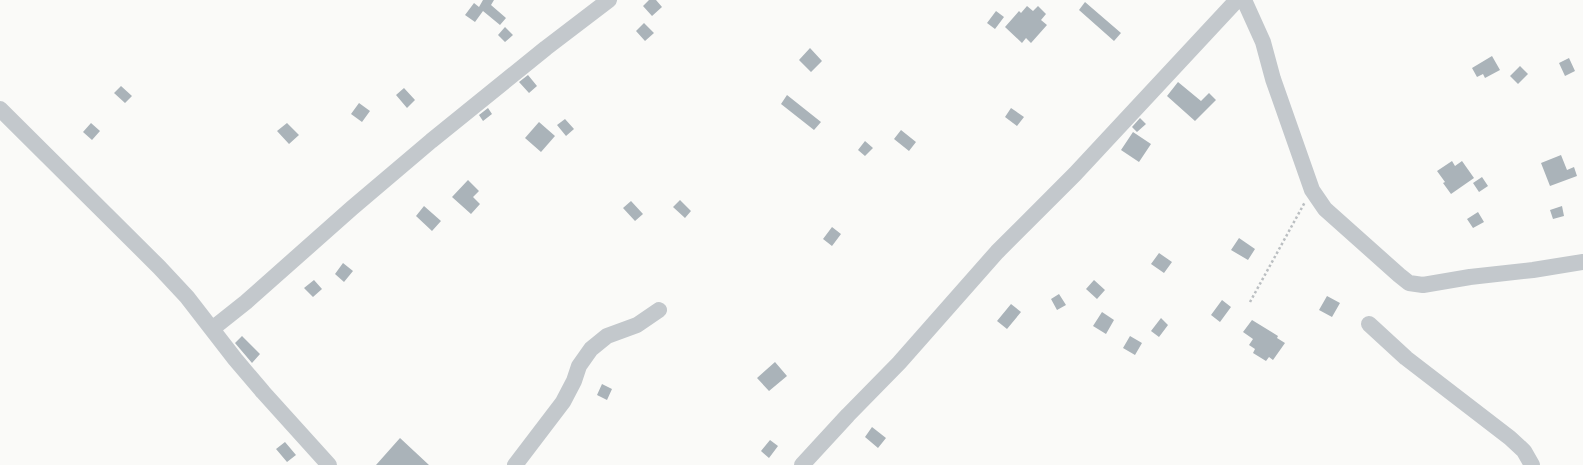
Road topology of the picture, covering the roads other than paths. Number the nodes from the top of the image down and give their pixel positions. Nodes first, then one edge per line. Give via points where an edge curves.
1 (609, 0) edge
2 (1237, 0) edge
3 (1244, 0) edge
4 (0, 109) edge
5 (1583, 262) edge
6 (659, 310) dead end
7 (1369, 324) dead end
8 (212, 329) junction
9 (329, 465) edge
10 (515, 465) edge
11 (802, 465) edge
12 (1532, 465) edge

1 - 8 street via 431,141
2 - 11 street via 1075,174 997,252 899,363
3 - 5 street via 1263,42 1312,190 1332,216 1399,275 1414,285 1423,285
4 - 8 street via 159,267
6 - 10 street via 637,325 607,336 591,349 579,366 563,402
7 - 12 street via 1406,358 1510,438 1524,451
8 - 9 street

